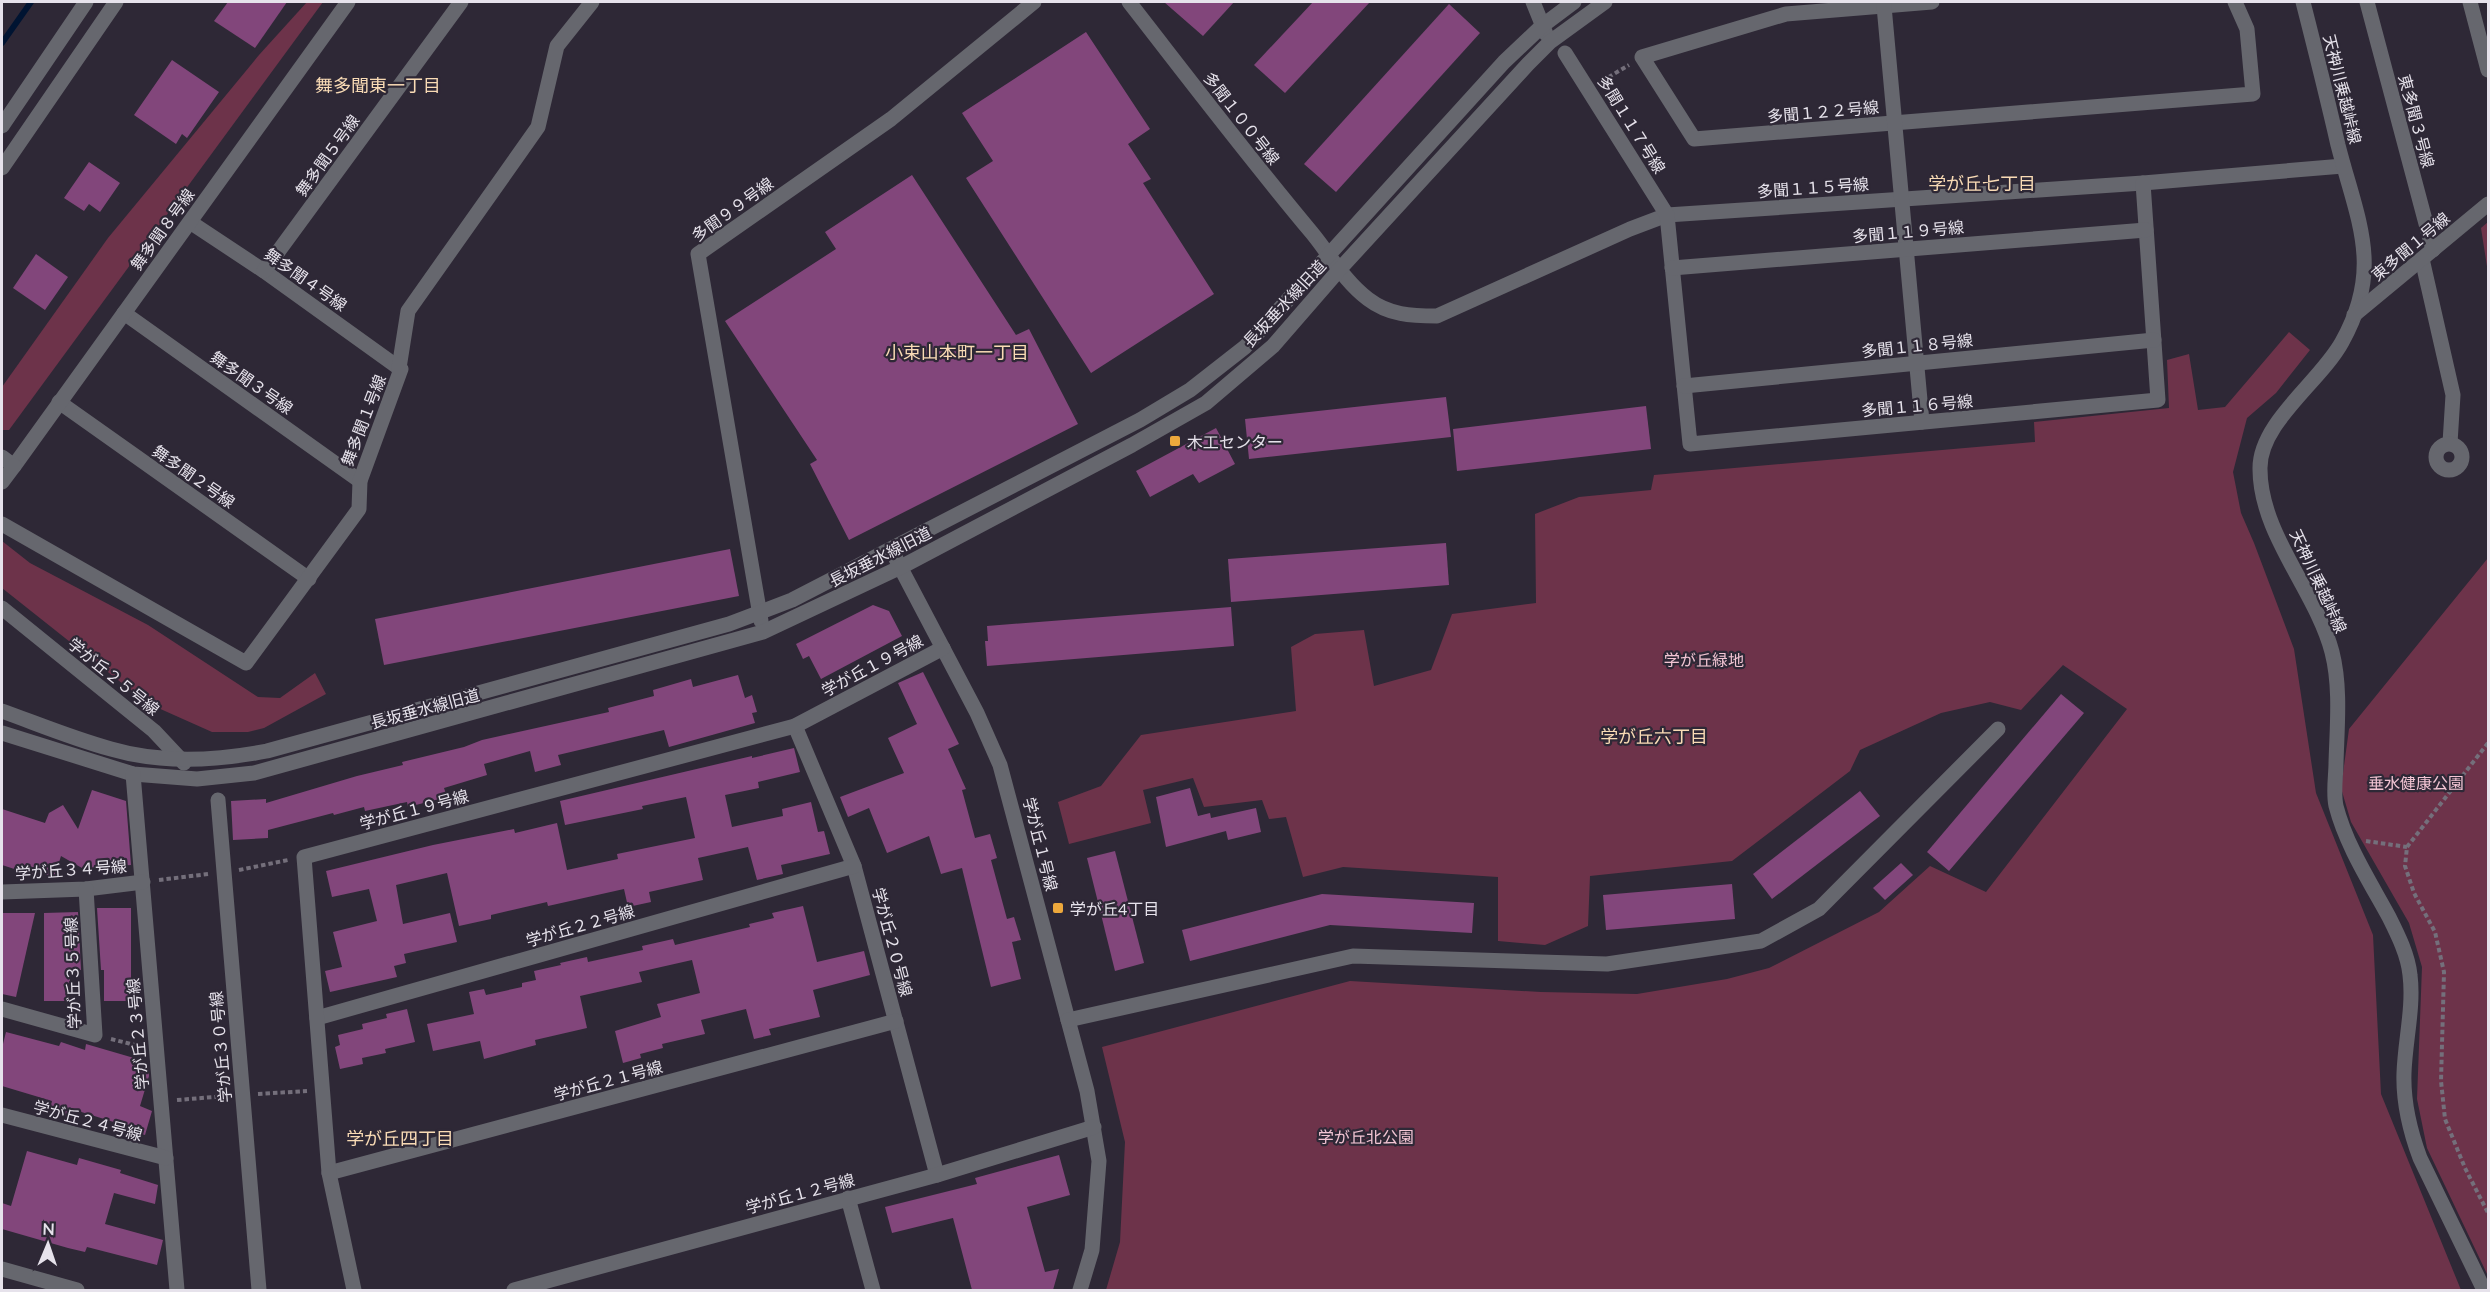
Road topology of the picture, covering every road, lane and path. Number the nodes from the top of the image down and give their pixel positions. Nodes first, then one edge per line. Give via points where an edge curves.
1 (86, 2) edge
2 (116, 2) edge
3 (348, 2) edge
4 (461, 2) edge
5 (592, 2) edge
6 (1034, 2) edge
7 (1129, 2) edge
8 (1533, 2) edge
9 (1574, 2) edge
10 (1605, 2) edge
11 (1932, 2) edge
12 (2235, 2) edge
13 (2303, 2) edge
14 (2367, 2) edge
15 (2470, 2) edge
16 (1884, 6) junction
17 (1542, 26) junction
18 (1550, 42) junction
19 (1565, 53) dead end
20 (1642, 57) junction
21 (2488, 70) edge
22 (1588, 89) junction
23 (1894, 123) junction
24 (2, 126) edge
25 (2343, 166) junction
26 (2, 168) edge
27 (2143, 183) junction
28 (1900, 200) junction
29 (2488, 204) edge
30 (1667, 215) junction
31 (190, 222) junction
32 (2146, 230) junction
33 (1905, 249) junction
34 (1330, 255) junction
35 (2428, 255) junction
36 (1672, 268) junction
37 (1339, 270) junction
38 (264, 271) junction
39 (124, 313) junction
40 (2354, 315) junction
41 (2154, 340) junction
42 (1916, 363) junction
43 (399, 368) junction
44 (1684, 386) junction
45 (59, 402) junction
46 (1922, 422) junction
47 (2450, 444) dead end
48 (8, 461) edge
49 (360, 481) junction
50 (2, 483) edge
51 (2, 524) edge
52 (891, 549) junction
53 (900, 567) junction
54 (309, 579) junction
55 (2, 608) edge
56 (759, 613) junction
57 (763, 632) junction
58 (943, 648) junction
59 (2, 711) edge
60 (795, 726) junction
61 (1998, 729) dead end
62 (2, 733) edge
63 (2488, 743) edge
64 (180, 759) junction
65 (133, 774) junction
66 (197, 779) junction
67 (218, 800) dead end
68 (2348, 838) junction
69 (2407, 847) junction
70 (854, 866) junction
71 (143, 882) junction
72 (86, 889) junction
73 (2, 892) edge
74 (2, 1009) edge
75 (317, 1018) junction
76 (896, 1020) junction
77 (1068, 1020) junction
78 (95, 1035) junction
79 (157, 1051) junction
80 (2, 1115) edge
81 (1094, 1127) junction
82 (166, 1158) junction
83 (329, 1173) junction
84 (937, 1175) junction
85 (848, 1198) junction
86 (2488, 1213) edge
87 (2, 1269) edge
88 (77, 1290) edge
89 (177, 1290) edge
90 (259, 1290) edge
91 (354, 1290) edge
92 (514, 1290) edge
93 (873, 1290) edge
94 (1080, 1290) edge
95 (2484, 1290) edge

1 - 24 street
2 - 26 street
3 - 31 street, 舞多聞８号線
4 - 38 street, 舞多聞５号線
5 - 43 street, 舞多聞１号線 via 557,46 538,127 408,311
6 - 56 street, 多聞９９号線 via 891,119 698,254
7 - 34 street, 多聞１００号線
8 - 17 street
9 - 17 street, 長坂垂水線旧道
10 - 18 street, 長坂垂水線旧道
11 - 16 street
12 - 23 street, 多聞１２２号線 via 2247,28 2253,94
13 - 25 street, 天神川乗越峠線
14 - 35 street, 東多聞３号線
15 - 21 street
16 - 20 street via 1786,14
16 - 23 street
17 - 18 street
17 - 34 street, 長坂垂水線旧道 via 1504,62
18 - 37 street, 長坂垂水線旧道
19 - 22 street, 多聞１１７号線
20 - 22 path
20 - 23 street, 多聞１２２号線 via 1695,139
22 - 30 street, 多聞１１７号線
23 - 28 street
25 - 27 street, 多聞１１５号線
25 - 40 street, 天神川乗越峠線 via 2364,242 2362,288
27 - 28 street, 多聞１１５号線
27 - 32 street, 多聞１１６号線
28 - 30 street, 多聞１１５号線
28 - 33 street
29 - 35 street, 東多聞１号線
30 - 36 street, 多聞１１６号線
30 - 37 street, 多聞１１５号線 via 1437,316 1392,312 1367,299
31 - 38 street, 舞多聞４号線
31 - 39 street, 舞多聞８号線
32 - 33 street, 多聞１１９号線
32 - 41 street, 多聞１１６号線
33 - 36 street, 多聞１１９号線
33 - 42 street
34 - 37 street, 多聞１１５号線
34 - 52 street, 長坂垂水線旧道 via 1245,347 1190,390 1140,420
35 - 40 street, 東多聞１号線
35 - 47 street, 東多聞３号線 via 2453,395
36 - 44 street, 多聞１１６号線
37 - 53 street, 長坂垂水線旧道 via 1273,346 1206,403
38 - 43 street, 舞多聞４号線
39 - 45 street, 舞多聞８号線
39 - 49 street, 舞多聞３号線
40 - 68 street, 天神川乗越峠線 via 2341,343 2272,429 2259,466 2267,510 2332,651 2337,716 2335,801
41 - 42 street, 多聞１１８号線
41 - 46 street, 多聞１１６号線 via 2158,400
42 - 44 street, 多聞１１８号線
42 - 46 street
43 - 49 street, 舞多聞１号線
44 - 46 street, 多聞１１６号線 via 1690,444
45 - 48 street, 舞多聞８号線
45 - 54 street, 舞多聞２号線
48 - 50 street
49 - 54 street, 舞多聞１号線 via 358,509
51 - 54 street, 舞多聞１号線 via 246,663
52 - 53 street, 学が丘１号線
52 - 56 street, 長坂垂水線旧道
53 - 57 street, 長坂垂水線旧道
53 - 58 street, 学が丘１号線
55 - 64 street, 学が丘２５号線 via 154,731
56 - 57 street, 多聞９９号線
56 - 64 street, 長坂垂水線旧道 via 267,751 216,759
57 - 66 street, 長坂垂水線旧道 via 254,773
58 - 60 street, 学が丘１９号線
58 - 77 street, 学が丘１号線 via 1000,765
59 - 64 street, 長坂垂水線旧道 via 111,749
60 - 70 street, 学が丘２０号線
60 - 75 street, 学が丘１９号線 via 304,857
61 - 77 street via 1819,909 1761,941 1606,964 1353,956
62 - 65 street, 長坂垂水線旧道
63 - 69 path
64 - 66 street, 学が丘２５号線
65 - 66 street, 長坂垂水線旧道
65 - 71 street, 学が丘２３号線
67 - 90 street, 学が丘３０号線
68 - 69 path
68 - 95 street, 天神川乗越峠線 via 2394,927 2410,973 2404,1097 2413,1139
69 - 86 path via 2405,866 2435,932 2444,972 2441,1081 2445,1119
70 - 75 street, 学が丘２２号線
70 - 76 street, 学が丘２０号線
71 - 72 street, 学が丘３４号線
71 - 79 street, 学が丘２３号線
72 - 73 street, 学が丘３４号線
72 - 78 street, 学が丘３５号線
74 - 78 street, 学が丘３５号線
75 - 83 street, 学が丘１９号線
76 - 83 street, 学が丘２１号線
76 - 84 street, 学が丘２０号線
77 - 81 street, 学が丘１号線
78 - 79 path
79 - 82 street, 学が丘２３号線
80 - 82 street, 学が丘２４号線
81 - 84 street, 学が丘１２号線
81 - 94 street, 学が丘１号線 via 1098,1181 1092,1250
82 - 89 street, 学が丘２３号線
83 - 91 street, 学が丘１９号線
84 - 85 street, 学が丘１２号線
85 - 92 street, 学が丘１２号線
85 - 93 street
87 - 88 street

